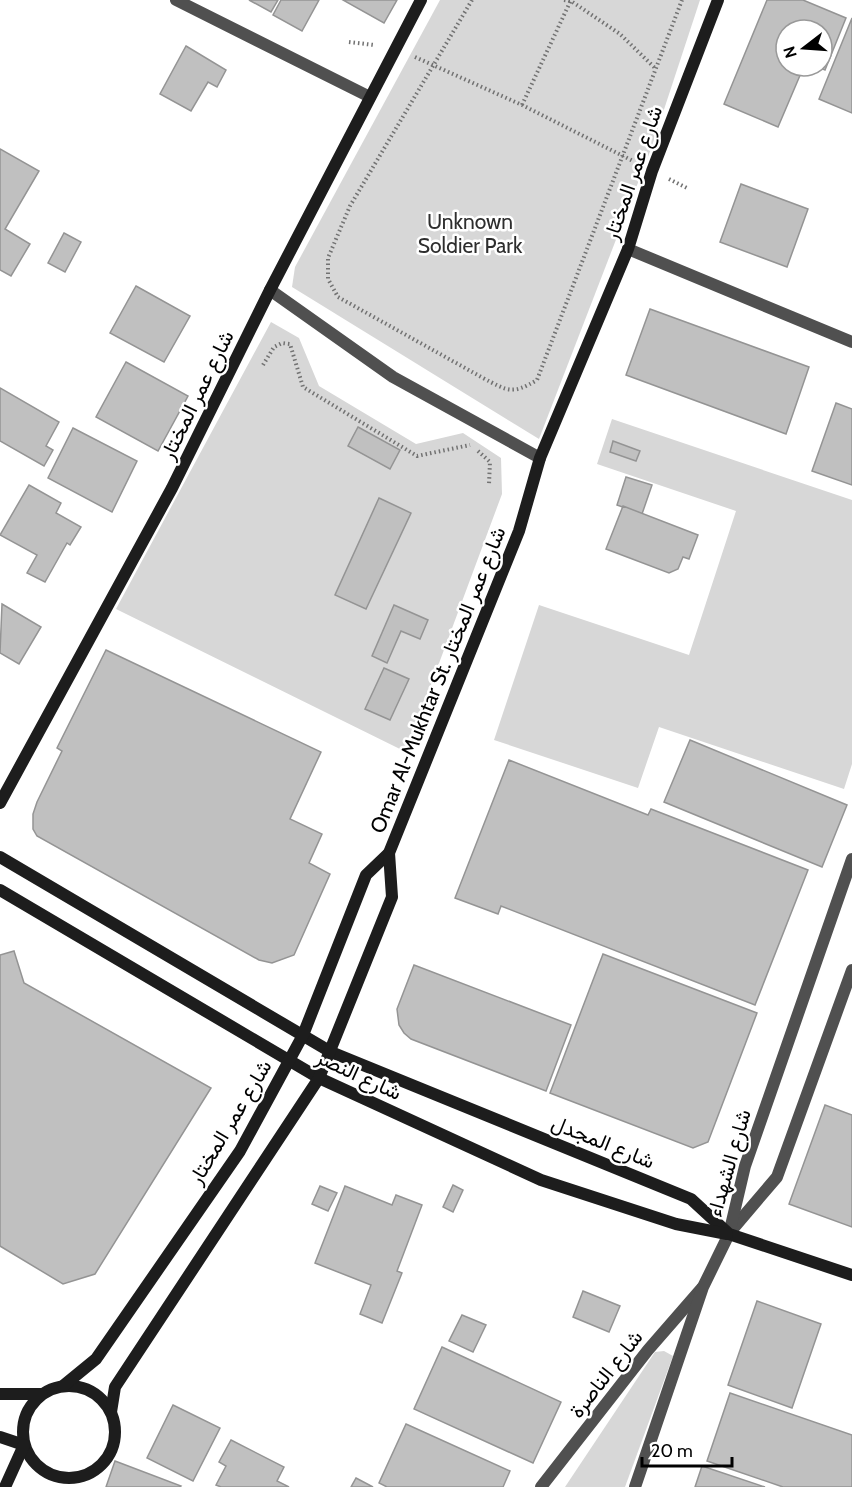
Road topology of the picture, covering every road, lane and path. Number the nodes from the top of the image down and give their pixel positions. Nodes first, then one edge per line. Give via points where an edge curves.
1 (176, 0) edge
2 (421, 0) edge
3 (472, 0) edge
4 (564, 0) edge
5 (682, 0) edge
6 (718, 0) edge
7 (571, 1) edge
8 (349, 42) dead end
9 (396, 48) junction
10 (434, 65) junction
11 (656, 69) junction
12 (370, 97) junction
13 (522, 105) junction
14 (624, 157) junction
15 (652, 171) junction
16 (687, 188) dead end
17 (628, 249) junction
18 (270, 290) junction
19 (852, 342) edge
20 (263, 365) dead end
21 (540, 458) junction
22 (489, 484) dead end
23 (0, 803) edge
24 (389, 853) junction
25 (0, 857) edge
26 (852, 859) edge
27 (0, 890) edge
28 (852, 970) edge
29 (303, 1035) junction
30 (331, 1052) junction
31 (289, 1062) junction
32 (319, 1078) junction
33 (729, 1234) junction
34 (852, 1275) edge
35 (703, 1287) junction
36 (63, 1386) junction
37 (0, 1394) edge
38 (42, 1394) junction
39 (111, 1412) junction
40 (0, 1437) edge
41 (24, 1445) junction
42 (67, 1483) edge
43 (5, 1487) edge
44 (542, 1487) edge
45 (635, 1487) edge

1 - 12 street
2 - 9 main road, شارع عمر المختار
3 - 10 path
4 - 7 path
5 - 11 path
6 - 15 main road, شارع عمر المختار
7 - 11 path via 620,34
7 - 13 path
8 - 9 path
9 - 10 path
9 - 12 main road, شارع عمر المختار
10 - 13 path
10 - 14 path via 350,206 328,258 328,279 338,297 503,389 520,390 537,380
11 - 14 path
12 - 18 main road, شارع عمر المختار
13 - 14 path
14 - 15 path
15 - 16 path
15 - 17 main road, شارع عمر المختار
17 - 19 street
17 - 21 main road, شارع عمر المختار
18 - 21 street via 393,377
18 - 23 main road, شارع عمر المختار via 172,488
20 - 22 path via 274,347 290,344 303,387 417,456 472,444 490,462
21 - 24 main road, Omar Al-Mukhtar St. شارع عمر المختار via 519,531
24 - 29 main road, شارع عمر المختار via 366,874
24 - 30 main road, Omar Al-Mukhtar St. شارع عمر المختار via 392,897
25 - 29 main road, شارع النصر
26 - 33 street, شارع الشهداء via 745,1166
27 - 31 main road, شارع النصر
28 - 33 street, شارع الشهداء via 777,1177
29 - 30 main road, شارع النصر
29 - 31 main road, شارع عمر المختار
30 - 32 main road
30 - 33 main road, شارع المجدل via 691,1199
31 - 32 main road, شارع النصر
31 - 36 main road, شارع عمر المختار via 240,1151 96,1359
32 - 33 main road, شارع النصر via 541,1180 676,1224
32 - 39 main road via 116,1387
33 - 34 main road, شارع المجدل
33 - 35 street
35 - 44 street, شارع الناصرة via 648,1350
35 - 45 street
36 - 38 main road
36 - 39 main road via 90,1390
37 - 38 main road
38 - 41 main road via 25,1414
39 - 42 main road via 115,1442 109,1456 99,1468
40 - 41 main road
41 - 42 main road via 41,1470
41 - 43 main road

